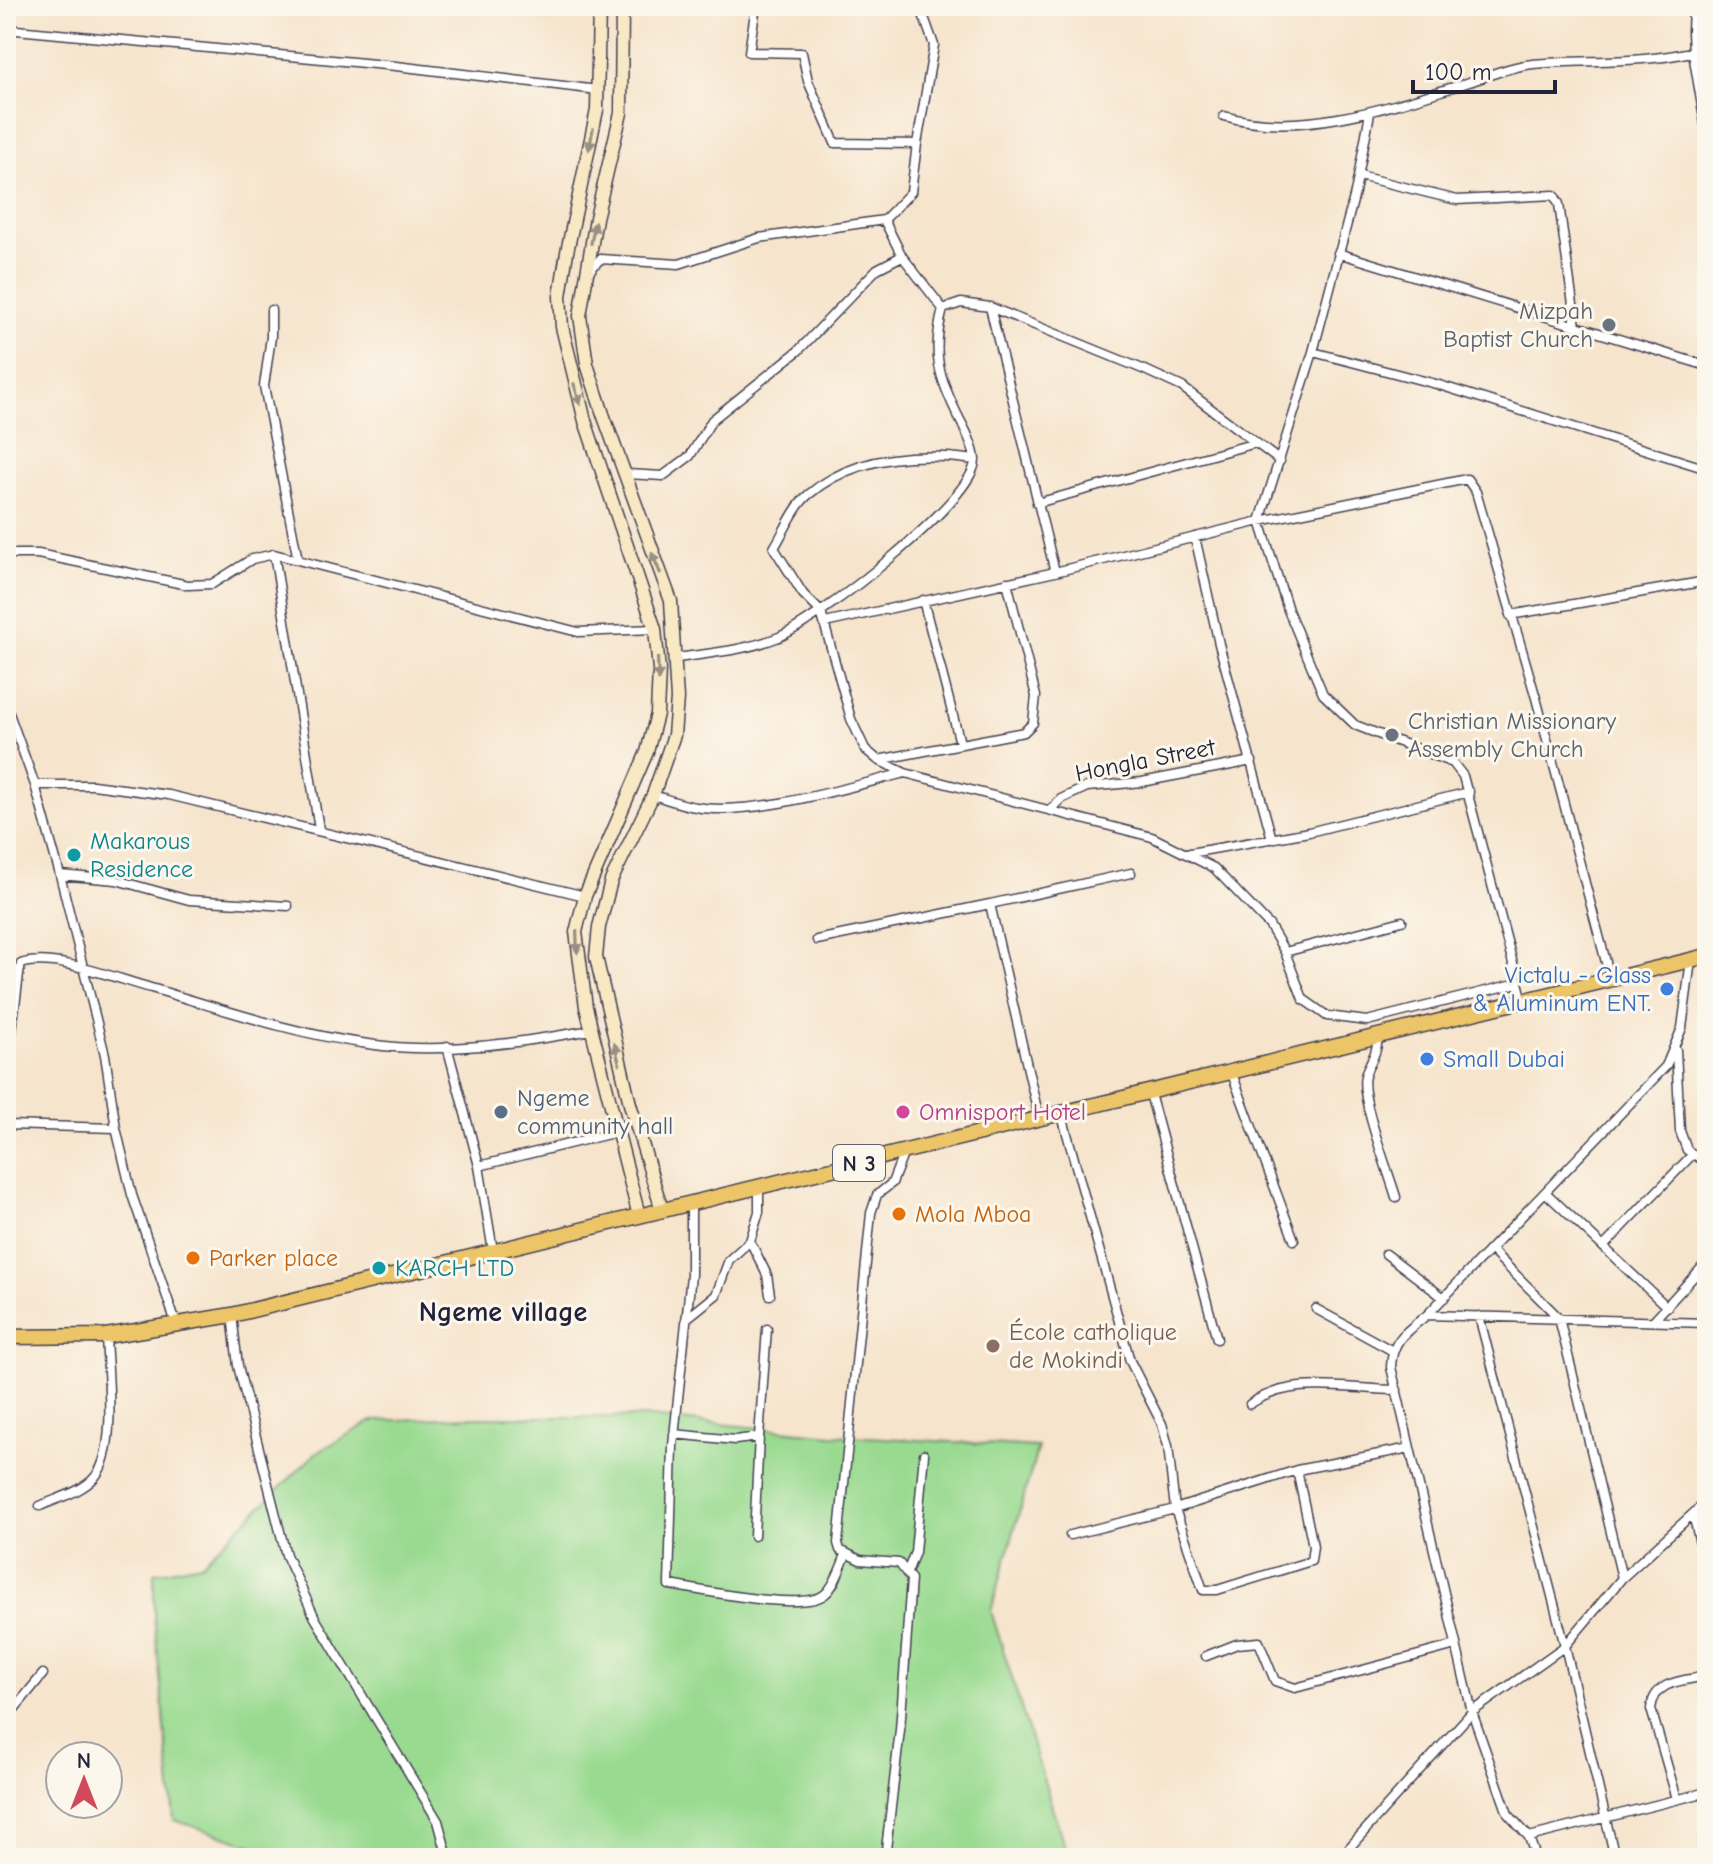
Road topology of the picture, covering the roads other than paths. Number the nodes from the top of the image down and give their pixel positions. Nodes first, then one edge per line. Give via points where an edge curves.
1 (599, 6) edge
2 (622, 6) edge
3 (756, 6) edge
4 (920, 6) edge
5 (1693, 6) edge
6 (1707, 28) edge
7 (6, 29) edge
8 (1692, 32) junction
9 (1693, 53) junction
10 (598, 90) junction
11 (1370, 113) junction
12 (1224, 116) dead end
13 (1707, 136) edge
14 (917, 144) junction
15 (1359, 176) junction
16 (884, 220) junction
17 (1338, 253) junction
18 (902, 256) junction
19 (585, 277) junction
20 (990, 307) junction
21 (943, 309) junction
22 (271, 310) dead end
23 (1576, 326) junction
24 (1313, 352) junction
25 (1707, 366) edge
26 (1256, 443) junction
27 (975, 460) junction
28 (1280, 461) junction
29 (1707, 469) edge
30 (627, 474) junction
31 (1037, 503) junction
32 (1260, 521) junction
33 (1195, 537) junction
34 (6, 554) edge
35 (274, 554) junction
36 (298, 560) junction
37 (1055, 572) junction
38 (1707, 581) edge
39 (1007, 582) junction
40 (923, 600) junction
41 (821, 612) junction
42 (1510, 615) junction
43 (825, 623) junction
44 (655, 629) junction
45 (677, 658) junction
46 (6, 705) edge
47 (960, 743) junction
48 (878, 760) junction
49 (1252, 761) junction
50 (905, 773) junction
51 (35, 785) junction
52 (1469, 792) junction
53 (653, 795) junction
54 (1050, 810) junction
55 (319, 829) junction
56 (1272, 839) junction
57 (1189, 854) junction
58 (1131, 873) dead end
59 (60, 875) junction
60 (585, 896) junction
61 (990, 904) junction
62 (288, 906) dead end
63 (1402, 921) dead end
64 (817, 940) dead end
65 (1285, 952) junction
66 (1707, 956) edge
67 (1691, 960) junction
68 (82, 969) junction
69 (1611, 981) junction
70 (1518, 983) junction
71 (1523, 1001) junction
72 (591, 1030) junction
73 (1378, 1035) junction
74 (447, 1046) junction
75 (1676, 1050) junction
76 (1231, 1070) junction
77 (6, 1078) edge
78 (1149, 1089) junction
79 (1061, 1112) junction
80 (1039, 1118) junction
81 (6, 1125) edge
82 (116, 1128) junction
83 (617, 1132) junction
84 (904, 1152) junction
85 (1693, 1154) junction
86 (1707, 1163) edge
87 (479, 1166) junction
88 (759, 1187) junction
89 (1545, 1192) junction
90 (1396, 1197) dead end
91 (691, 1203) junction
92 (662, 1210) junction
93 (639, 1216) junction
94 (1294, 1240) dead end
95 (750, 1241) junction
96 (1603, 1247) junction
97 (1490, 1249) junction
98 (493, 1251) junction
99 (1386, 1254) dead end
100 (1707, 1262) edge
101 (770, 1295) dead end
102 (1444, 1298) junction
103 (1667, 1307) junction
104 (1316, 1309) dead end
105 (232, 1315) junction
106 (1427, 1315) junction
107 (1479, 1316) junction
108 (1559, 1318) junction
109 (686, 1320) junction
110 (1653, 1321) junction
111 (1707, 1323) edge
112 (177, 1326) junction
113 (767, 1329) dead end
114 (106, 1336) junction
115 (6, 1337) edge
116 (1217, 1339) dead end
117 (1391, 1350) junction
118 (1397, 1390) junction
119 (1250, 1404) dead end
120 (674, 1434) junction
121 (759, 1437) junction
122 (1410, 1448) junction
123 (924, 1454) dead end
124 (1297, 1470) junction
125 (1707, 1501) edge
126 (40, 1506) dead end
127 (1175, 1509) junction
128 (1693, 1514) junction
129 (1070, 1535) dead end
130 (754, 1536) dead end
131 (846, 1555) junction
132 (908, 1570) junction
133 (1707, 1572) edge
134 (1622, 1578) junction
135 (1456, 1645) junction
136 (1565, 1646) junction
137 (1206, 1656) dead end
138 (43, 1674) dead end
139 (1707, 1676) edge
140 (1472, 1712) junction
141 (6, 1719) edge
142 (1707, 1792) edge
143 (1677, 1799) junction
144 (1605, 1818) junction
145 (1529, 1837) junction
146 (448, 1858) edge
147 (885, 1858) edge
148 (1340, 1858) edge
149 (1536, 1858) edge
150 (1615, 1858) edge

1 - 10 main road
19 -> 2 main road via 621,113
3 - 14 street via 749,52 802,53 808,81 835,143
4 - 14 street via 934,45
5 - 8 street
6 - 8 street
7 - 10 street
8 - 9 street
9 - 11 street via 1607,63 1533,64
9 - 13 street
10 -> 44 main road via 560,296 562,327 585,421
11 - 12 street via 1277,124
11 - 15 street
14 - 16 street via 911,192
15 - 17 street
15 - 23 street via 1457,200 1554,195
16 - 18 street
16 - 19 street via 759,238 679,264 600,259
17 - 23 street
17 - 24 street
18 - 21 street
18 - 30 street via 877,269 798,351 712,420 690,456 663,476
19 - 30 main road via 580,316 587,364
20 - 21 street via 961,303
20 - 26 street via 1182,387
20 - 31 street
21 - 27 street via 937,357 942,385
22 - 36 street via 264,386
23 - 25 street
24 - 28 street
24 - 29 street via 1436,384
26 - 28 street
26 - 31 street
27 - 41 street via 955,499 848,595
27 - 41 street via 885,458 845,471 806,497 774,548
28 - 32 street
45 -> 30 main road via 671,601
31 - 37 street
32 - 33 street
32 - 42 street via 1467,479 1476,492
32 - 52 street via 1288,610 1323,694 1355,725 1453,763
33 - 37 street
33 - 49 street
34 - 35 street via 38,554 188,585 212,584 252,559
35 - 36 street
35 - 55 street
36 - 44 street via 578,632
37 - 39 street
38 - 42 street
39 - 40 street
39 - 47 street via 1036,696 1033,723 1024,732
40 - 43 street
40 - 47 street
41 - 43 street
41 - 45 street via 780,636
42 - 69 street
43 - 48 street via 851,719 865,749
44 -> 60 main road via 657,714 647,752
45 - 53 main road via 674,735
46 - 51 street
47 - 48 street
48 - 50 street
49 - 54 street, Hongla Street via 1087,787
49 - 56 street
50 - 53 street via 797,799 716,809
50 - 54 street
51 - 55 street via 93,785 169,795
51 - 59 street
52 - 56 street
52 - 70 street
92 -> 53 main road via 596,957 611,881
54 - 57 street via 1152,837
55 - 60 street
56 - 57 street
57 - 65 street via 1239,892
58 - 61 street
59 - 62 street via 116,880 189,900
59 - 68 street
60 -> 72 main road via 576,932
61 - 64 street
61 - 80 street
63 - 65 street
65 - 70 street via 1303,999 1339,1020 1367,1021
66 - 67 highway, N 3
67 - 69 highway, N 3
67 - 75 street
68 - 74 street via 304,1032 370,1045
68 - 77 street via 34,960 21,964
68 - 82 street via 105,1055
69 - 71 highway, N 3
70 - 71 street
71 - 73 highway, N 3
72 - 74 street via 525,1042
72 - 83 main road
73 - 76 highway, N 3
73 - 90 street via 1377,1057 1365,1076 1365,1095
74 - 87 street
75 - 85 street via 1680,1131
75 - 89 street
76 - 78 highway, N 3
76 - 94 street
78 - 79 highway, N 3
78 - 116 street
79 - 80 highway, N 3
79 - 127 street via 1130,1361 1165,1435
80 - 84 highway, N 3
81 - 82 street
82 - 112 street via 132,1195
83 - 87 street
83 - 93 main road
84 - 88 highway, N 3
84 - 131 street via 892,1183 877,1195 871,1213 838,1543
85 - 86 street
85 - 96 street
87 - 98 street
88 - 91 highway, N 3
88 - 95 street via 759,1212
89 - 96 street
89 - 97 street
91 - 92 highway, N 3
91 - 109 street
92 - 93 highway, N 3
93 - 98 highway, N 3
95 - 101 street via 767,1275
95 - 109 street via 729,1260 716,1295
96 - 103 street
97 - 102 street
97 - 108 street
98 - 105 highway, N 3
99 - 102 street
100 - 103 street
102 - 106 street
103 - 110 street
104 - 117 street
105 - 112 highway, N 3
105 - 146 street via 241,1379 286,1555 315,1618 438,1821
106 - 107 street
106 - 117 street
107 - 108 street
107 - 136 street
108 - 110 street
108 - 134 street
109 - 120 street
110 - 111 street
112 - 114 highway, N 3
113 - 121 street
114 - 115 highway, N 3
114 - 126 street via 105,1461 94,1478 74,1492
117 - 118 street
118 - 119 street via 1306,1385 1268,1392
118 - 122 street
120 - 121 street
120 - 131 street via 669,1585 811,1600 826,1594
121 - 130 street
122 - 124 street
122 - 135 street
123 - 132 street via 915,1552
124 - 127 street
124 - 127 street via 1313,1546 1311,1561 1203,1590
125 - 128 street
127 - 129 street
128 - 133 street
128 - 134 street
131 - 132 street via 899,1563
132 - 147 street via 902,1716
134 - 136 street
135 - 137 street via 1295,1688 1275,1681 1259,1642
135 - 140 street
136 - 140 street
136 - 144 street
138 - 141 street
139 - 143 street via 1664,1685 1653,1696 1651,1709
140 - 145 street via 1508,1814
140 - 148 street
142 - 143 street
143 - 144 street
144 - 145 street
144 - 150 street
145 - 149 street

